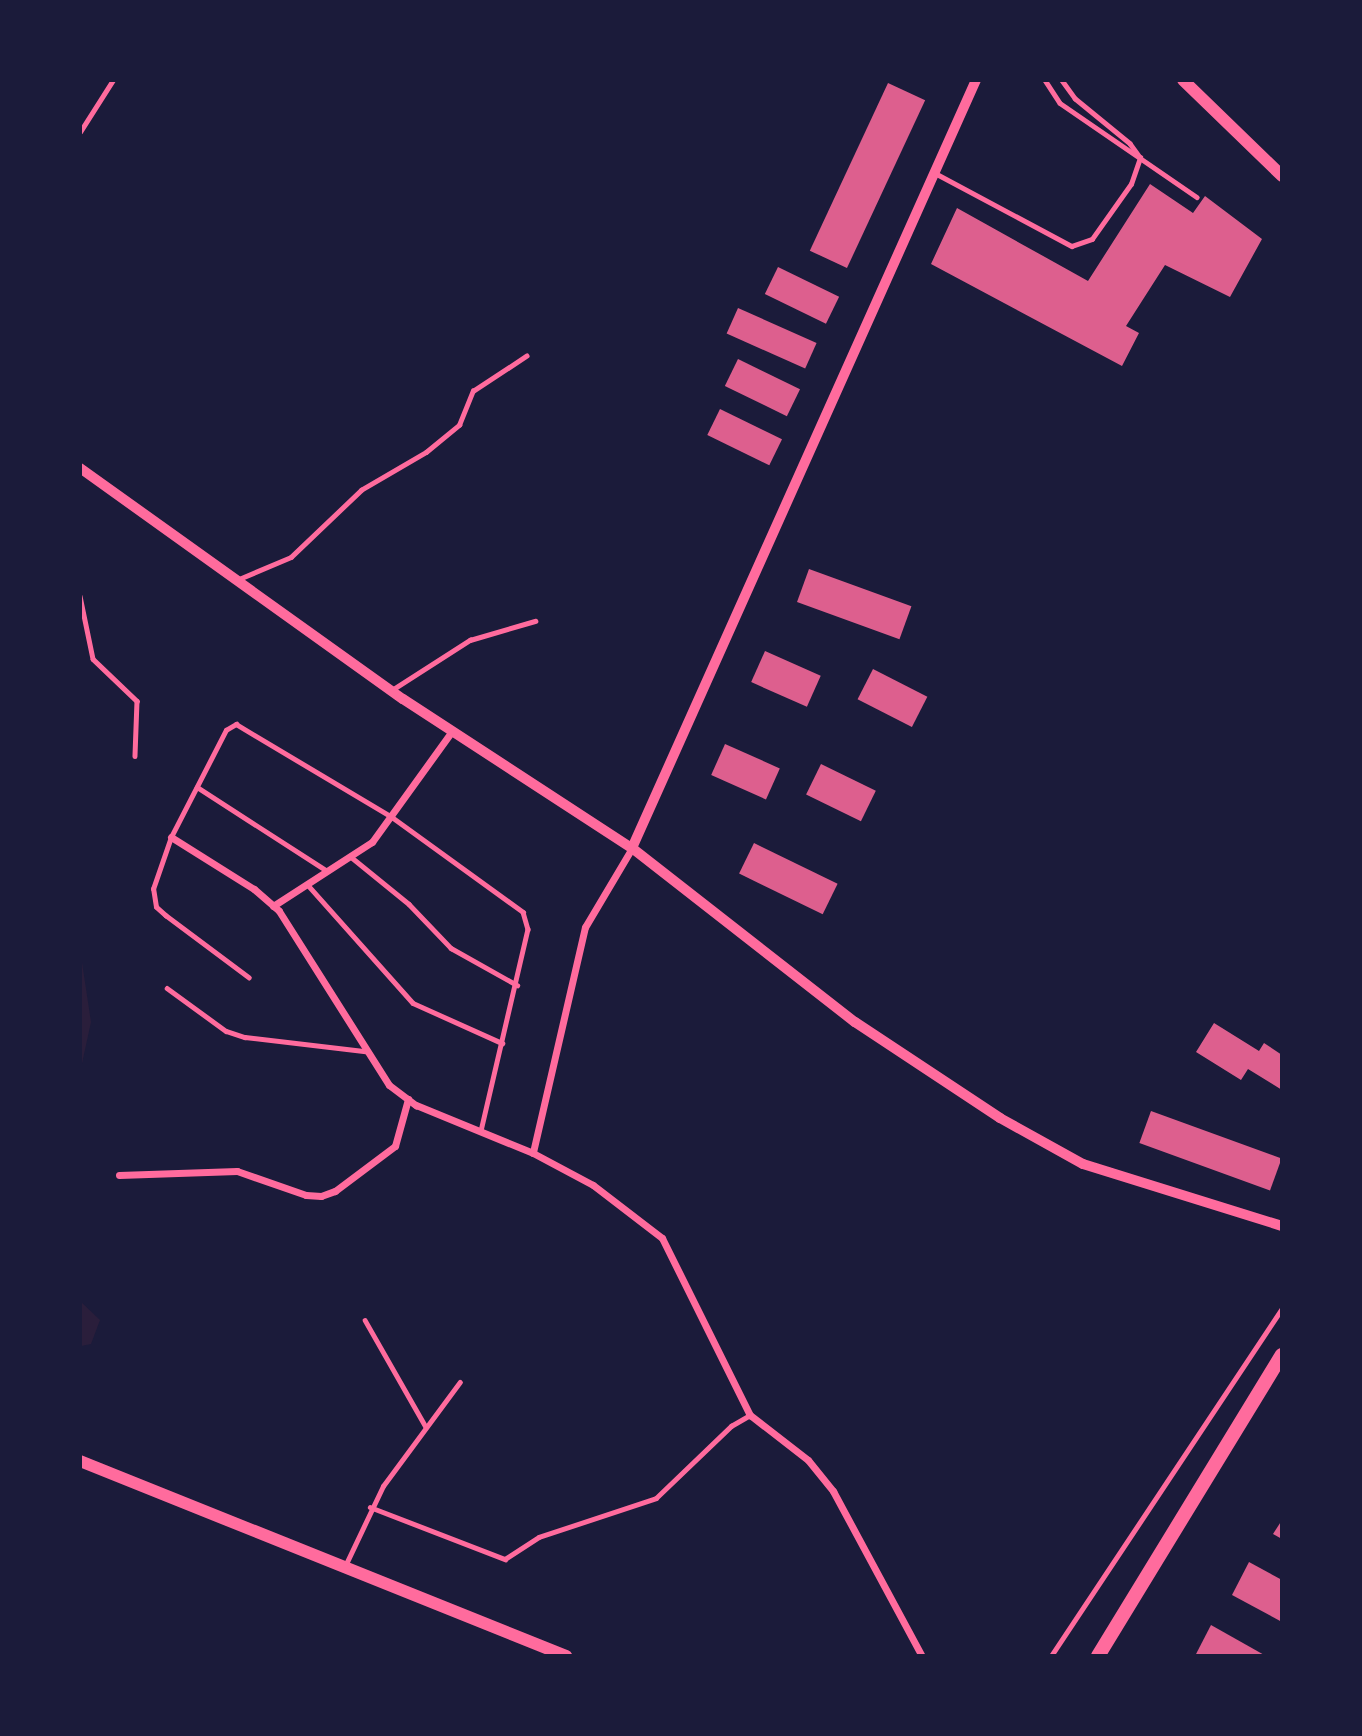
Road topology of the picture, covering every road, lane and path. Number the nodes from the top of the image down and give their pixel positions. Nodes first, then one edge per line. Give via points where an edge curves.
1 (113, 80) edge
2 (976, 80) edge
3 (1045, 80) edge
4 (1061, 80) edge
5 (1183, 80) edge
6 (80, 132) edge
7 (1140, 158) junction
8 (934, 172) junction
9 (1282, 176) edge
10 (1197, 197) dead end
11 (526, 356) dead end
12 (80, 468) edge
13 (234, 581) junction
14 (80, 596) edge
15 (535, 621) dead end
16 (391, 691) junction
17 (452, 731) junction
18 (135, 756) dead end
19 (197, 787) junction
20 (392, 817) junction
21 (171, 837) junction
22 (632, 848) junction
23 (349, 856) junction
24 (326, 870) junction
25 (306, 884) junction
26 (273, 906) junction
27 (249, 978) dead end
28 (517, 985) junction
29 (167, 988) dead end
30 (502, 1043) junction
31 (365, 1051) junction
32 (408, 1099) junction
33 (481, 1132) junction
34 (533, 1153) junction
35 (119, 1175) dead end
36 (1282, 1226) edge
37 (1282, 1308) edge
38 (365, 1320) dead end
39 (1282, 1355) edge
40 (460, 1382) dead end
41 (750, 1415) junction
42 (426, 1427) junction
43 (80, 1461) edge
44 (370, 1507) junction
45 (345, 1567) junction
46 (566, 1656) edge
47 (922, 1656) edge
48 (1051, 1656) edge
49 (1098, 1656) edge

1 - 6 lane
2 - 8 street
3 - 7 lane via 1060,103
4 - 7 lane via 1075,99
5 - 9 main road
7 - 8 lane via 1131,184 1092,239 1072,246
7 - 10 lane
8 - 22 street
11 - 13 lane via 473,391 459,425 426,453 360,490 290,557
12 - 13 street
13 - 16 street
14 - 18 lane via 93,659 137,701
15 - 16 lane via 470,640
16 - 17 street
17 - 20 street
17 - 22 street
19 - 20 lane via 226,730 236,724
19 - 21 lane
19 - 24 lane
20 - 23 street via 372,842
20 - 28 lane via 523,912 528,929
21 - 26 street
21 - 27 lane via 153,889 156,907
22 - 34 street via 585,928
22 - 36 street via 855,1022 1000,1118 1083,1164
23 - 24 street
23 - 28 lane via 409,904 451,948
24 - 25 street
25 - 26 street
25 - 30 lane via 413,1003
26 - 31 street
28 - 30 lane
29 - 31 lane via 226,1031 244,1037
30 - 33 lane
31 - 32 street via 389,1085
32 - 33 street
32 - 35 street via 395,1146 335,1191 321,1196 237,1171
33 - 34 street
34 - 41 street via 593,1185 662,1238
37 - 48 lane
38 - 42 lane
39 - 49 main road
40 - 42 lane
41 - 44 lane via 731,1426 656,1498 539,1537 505,1559
41 - 47 street via 808,1460 833,1491
42 - 44 lane
43 - 45 main road
44 - 45 lane
45 - 46 main road

